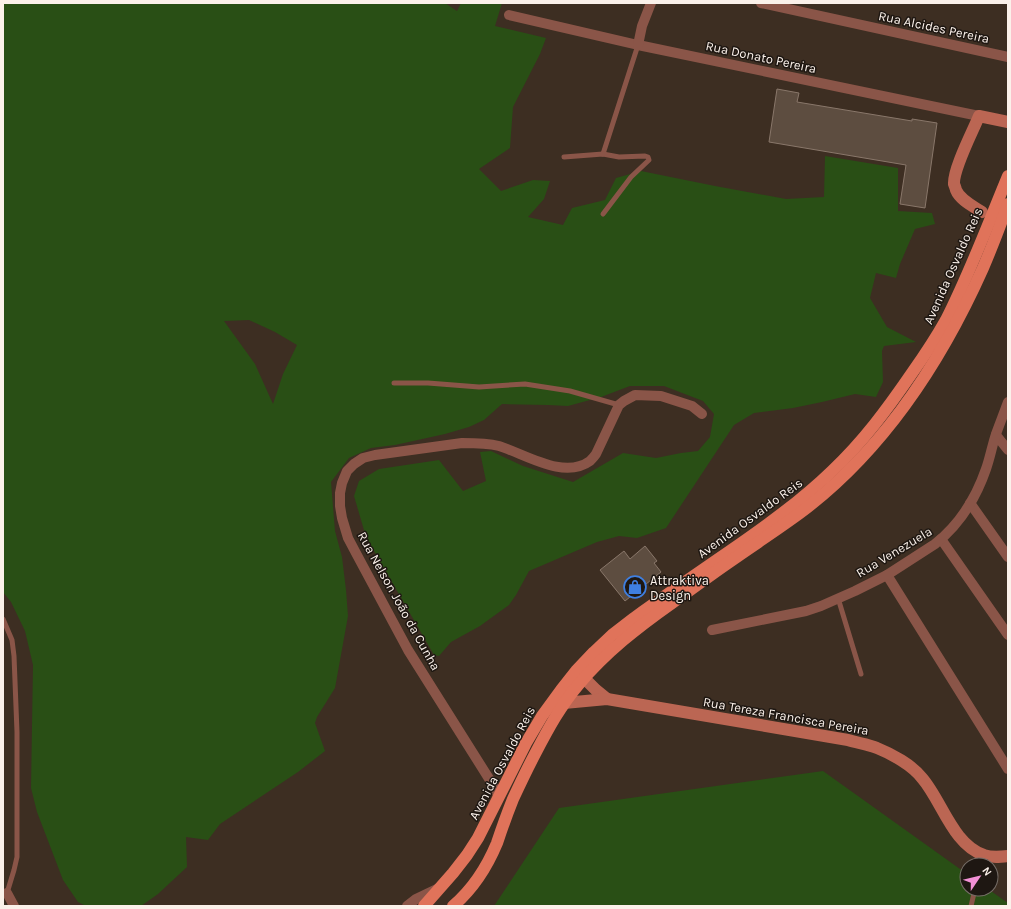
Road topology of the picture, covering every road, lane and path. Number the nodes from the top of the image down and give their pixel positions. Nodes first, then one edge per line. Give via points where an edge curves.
1 (652, 3) edge
2 (761, 3) edge
3 (509, 15) dead end
4 (638, 45) junction
5 (1008, 57) edge
6 (980, 116) junction
7 (1008, 122) edge
8 (603, 154) junction
9 (564, 157) dead end
10 (1008, 176) edge
11 (1008, 204) edge
12 (982, 212) dead end
13 (603, 214) dead end
14 (394, 383) dead end
15 (1008, 403) edge
16 (618, 405) junction
17 (702, 414) dead end
18 (996, 435) junction
19 (1008, 450) edge
20 (970, 503) junction
21 (942, 539) junction
22 (1008, 557) edge
23 (887, 575) junction
24 (838, 598) junction
25 (3, 619) edge
26 (712, 630) dead end
27 (1008, 635) edge
28 (861, 674) dead end
29 (584, 678) junction
30 (607, 699) junction
31 (564, 703) junction
32 (1008, 769) edge
33 (499, 797) junction
34 (1008, 856) edge
35 (979, 857) edge
36 (997, 857) edge
37 (441, 887) junction
38 (7, 893) joint
39 (14, 906) edge
40 (407, 906) edge
41 (424, 906) edge
42 (452, 906) edge

1 - 4 street via 642,26
2 - 5 street, Rua Alcides Pereira
3 - 4 street, Rua Donato Pereira
4 - 6 street, Rua Donato Pereira
4 - 8 lane
6 - 7 street, Rua Donato Pereira
6 - 12 street via 958,164 954,184 961,197
8 - 9 lane
8 - 13 lane via 619,157 645,156 649,160
10 - 33 main road, Avenida Osvaldo Reis via 946,320 929,349 877,422 833,471 793,505 634,618 594,652 542,716
11 - 29 main road, Avenida Osvaldo Reis via 983,268 939,354 911,398 865,454 807,507 632,632 604,656
14 - 16 lane via 479,387 525,384 570,391
15 - 18 street, Rua Venezuela
16 - 17 street via 635,396 660,396 692,406
16 - 33 street, Rua Nelson João da Cunha via 596,454 582,465 570,468 554,466 504,448 475,442 363,458 347,471 342,482 340,506 348,538 408,650
18 - 19 street
18 - 20 street, Rua Venezuela via 985,471
20 - 21 street, Rua Venezuela
20 - 22 street
21 - 23 street, Rua Venezuela
21 - 27 street
23 - 24 street, Rua Venezuela
23 - 32 street
24 - 26 street, Rua Venezuela via 806,611
24 - 28 lane
25 - 38 lane via 12,640 14,656 17,732 17,857
29 - 30 street
29 - 31 main road, Avenida Osvaldo Reis
30 - 31 street, Rua Tereza Francisca Pereira
30 - 35 street, Rua Tereza Francisca Pereira via 876,747 893,755 922,778 955,831
31 - 42 main road, Avenida Osvaldo Reis via 523,777 491,856 470,889
33 - 37 main road, Avenida Osvaldo Reis via 478,838
34 - 36 street, Rua Tereza Francisca Pereira
37 - 40 street
37 - 41 main road, Avenida Osvaldo Reis
38 - 39 street

